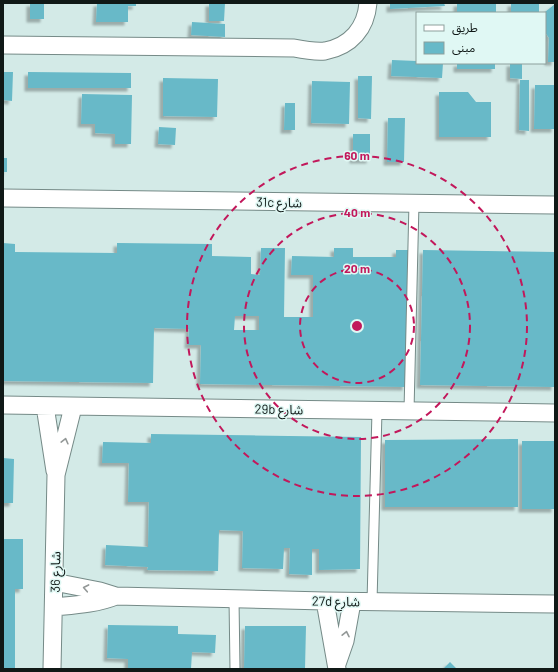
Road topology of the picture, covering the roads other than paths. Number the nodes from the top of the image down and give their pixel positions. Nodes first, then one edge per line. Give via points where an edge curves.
1 (361, 3) edge
2 (368, 3) edge
3 (3, 45) edge
4 (294, 48) junction
5 (3, 198) edge
6 (414, 203) junction
7 (555, 206) edge
8 (3, 405) edge
9 (45, 406) junction
10 (73, 407) junction
11 (377, 410) junction
12 (409, 411) junction
13 (555, 413) edge
14 (56, 475) junction
15 (54, 582) junction
16 (116, 596) junction
17 (234, 599) junction
18 (325, 602) junction
19 (352, 602) junction
20 (372, 602) junction
21 (555, 604) edge
22 (54, 607) junction
23 (337, 667) edge
24 (52, 669) edge
25 (235, 669) edge

1 - 4 street via 346,29 334,38
2 - 4 street via 362,27 352,39 325,51
3 - 4 street
5 - 6 street, 31c شارع
6 - 7 street, 31c شارع
6 - 12 lane
8 - 9 street, 29b شارع
9 - 10 street, 29b شارع
9 - 14 street, شارع 36
10 - 11 street, 29b شارع
14 -> 10 street, شارع 36
11 - 12 street, 29b شارع
11 - 20 lane
12 - 13 street, 29b شارع
14 - 15 street, شارع 36
16 -> 15 street, 27d شارع
15 - 22 street, شارع 36
16 - 17 street, 27d شارع
16 - 22 street, 27d شارع via 91,603
17 - 18 street, 27d شارع
17 - 25 lane
18 - 19 street, 27d شارع
18 - 23 street
19 - 20 street, 27d شارع
23 -> 19 street
20 - 21 street, 27d شارع
22 - 24 street, شارع 36

